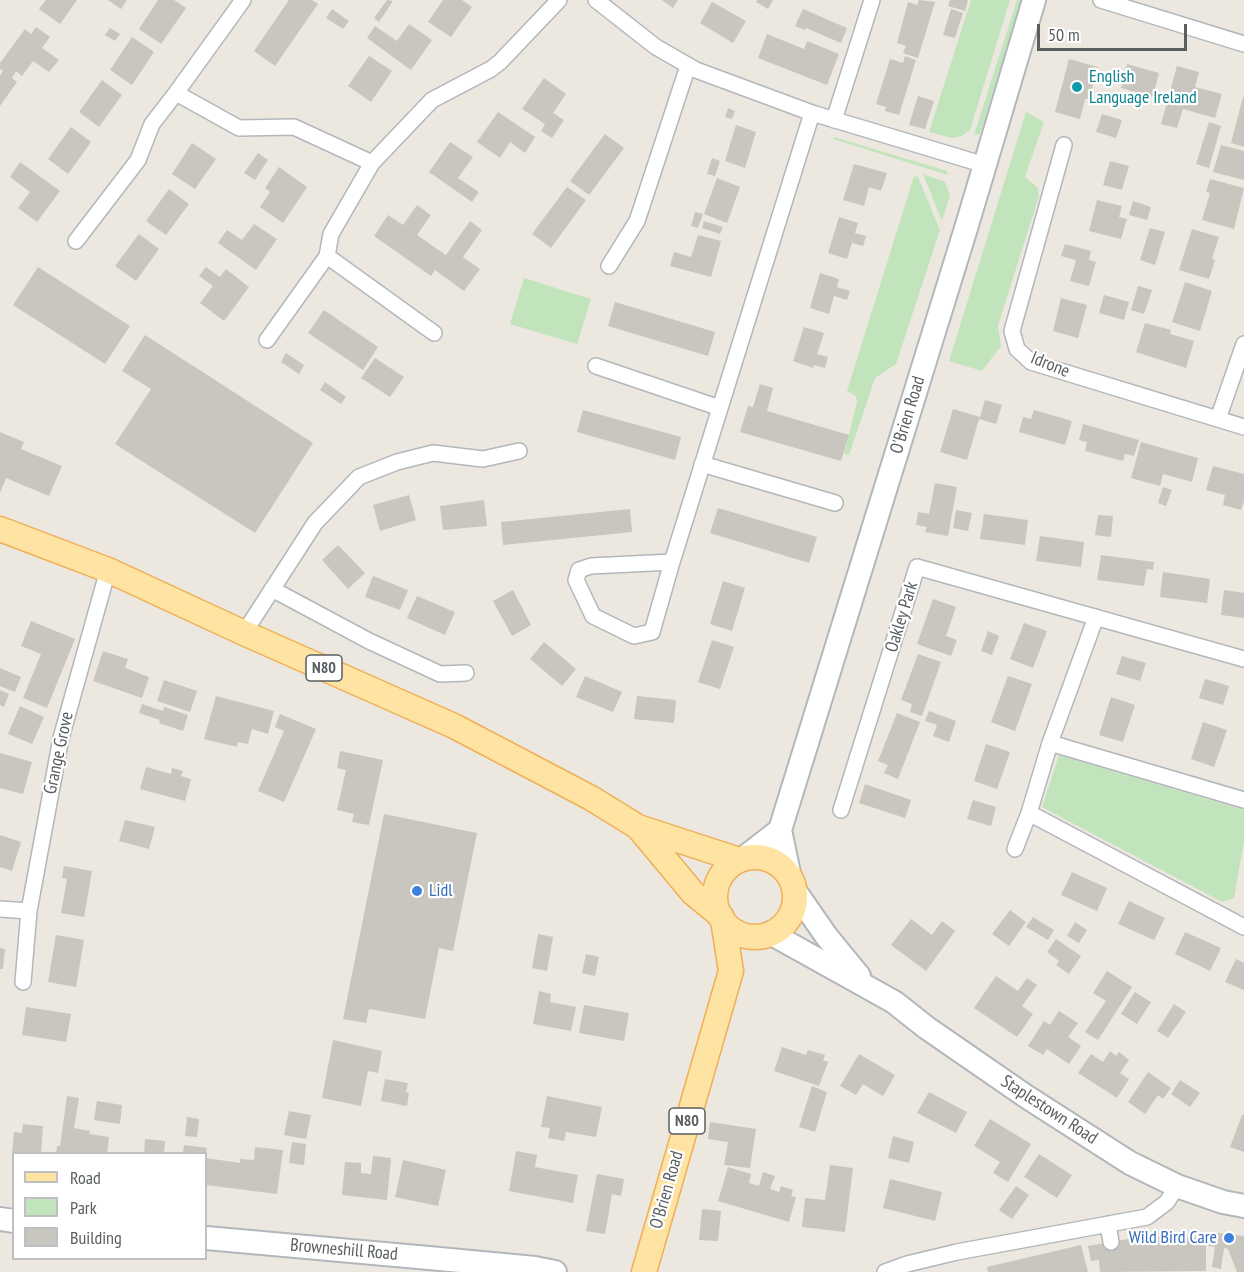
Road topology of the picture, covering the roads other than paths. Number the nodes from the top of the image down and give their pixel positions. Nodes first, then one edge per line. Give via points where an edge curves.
1 (243, 0) edge
2 (559, 0) edge
3 (596, 0) edge
4 (872, 0) edge
5 (1034, 0) edge
6 (1101, 0) edge
7 (1244, 44) edge
8 (688, 66) junction
9 (176, 93) junction
10 (812, 113) junction
11 (834, 120) junction
12 (1064, 145) dead end
13 (372, 162) junction
14 (986, 165) junction
15 (76, 241) dead end
16 (327, 255) junction
17 (609, 266) dead end
18 (434, 333) dead end
19 (267, 340) dead end
20 (1244, 344) edge
21 (596, 366) dead end
22 (720, 408) junction
23 (1218, 419) junction
24 (1244, 427) edge
25 (519, 451) dead end
26 (702, 464) junction
27 (835, 503) dead end
28 (0, 529) edge
29 (672, 562) junction
30 (108, 570) junction
31 (272, 589) junction
32 (1096, 618) junction
33 (244, 633) junction
34 (1244, 659) edge
35 (466, 674) dead end
36 (1050, 743) junction
37 (1244, 800) edge
38 (841, 810) dead end
39 (1029, 813) junction
40 (638, 827) junction
41 (780, 830) junction
42 (1015, 849) dead end
43 (742, 859) junction
44 (793, 885) junction
45 (0, 909) edge
46 (29, 911) junction
47 (722, 918) junction
48 (1244, 922) edge
49 (768, 934) junction
50 (731, 971) junction
51 (23, 982) dead end
52 (867, 987) junction
53 (1177, 1186) junction
54 (1244, 1206) edge
55 (1108, 1224) junction
56 (207, 1238) edge
57 (1111, 1242) tunnel mouth
58 (428, 1265) edge
59 (555, 1272) edge
60 (644, 1272) edge
61 (885, 1272) edge

1 - 9 street
2 - 13 street via 500,62 432,100
3 - 8 street via 656,47
4 - 11 street
5 - 14 street, O'Brien Road
6 - 7 street
8 - 10 street
8 - 17 street via 637,222
9 - 13 street via 239,128 294,128
9 - 15 street via 152,124 138,160
10 - 11 street
10 - 22 street
11 - 14 street
12 - 23 street, Idrone via 1012,331 1017,349 1031,362
13 - 16 street via 331,234
14 - 41 street, O'Brien Road
16 - 18 street
16 - 19 street
20 - 23 street
21 - 22 street
22 - 26 street
23 - 24 street, Idrone
25 - 31 street via 483,459 433,453 359,477 315,523
26 - 27 street
26 - 29 street
28 - 30 main road, N80
29 - 29 street via 591,566 579,570 576,580 593,616 634,636 652,632
30 - 33 main road, N80
30 - 46 street, Grange Grove via 61,738
31 - 33 street
31 - 35 street via 440,674
32 - 34 street, Oakley Park
32 - 36 street
32 - 38 street, Oakley Park via 917,567
33 - 40 main road, N80 via 454,726
36 - 37 street
36 - 39 street
39 - 42 street
39 - 48 street
40 - 43 main road, N80
40 - 47 main road, N80 via 693,893
41 - 43 street
41 - 44 street, O'Brien Road
43 - 44 main road, N80 via 770,860 782,867
43 - 47 main road, N80 via 723,873 717,885 715,898
44 - 49 main road, N80 via 795,905 789,918
44 - 52 street, Staplestown Road via 827,937
45 - 46 street
46 - 51 street, Grange Grove
47 - 49 main road, N80 via 742,934
47 - 50 main road, O'Brien Road / N80
49 - 50 main road, O'Brien Road / N80
49 - 52 street, Staplestown Road
50 - 60 main road, O'Brien Road / N80
52 - 53 street, Staplestown Road via 1027,1097 1130,1163
53 - 54 street, Staplestown Road
53 - 55 street via 1167,1202 1147,1216
55 - 57 street
55 - 61 street via 957,1252
56 - 58 street, Browneshill Road
58 - 59 street, Browneshill Road

